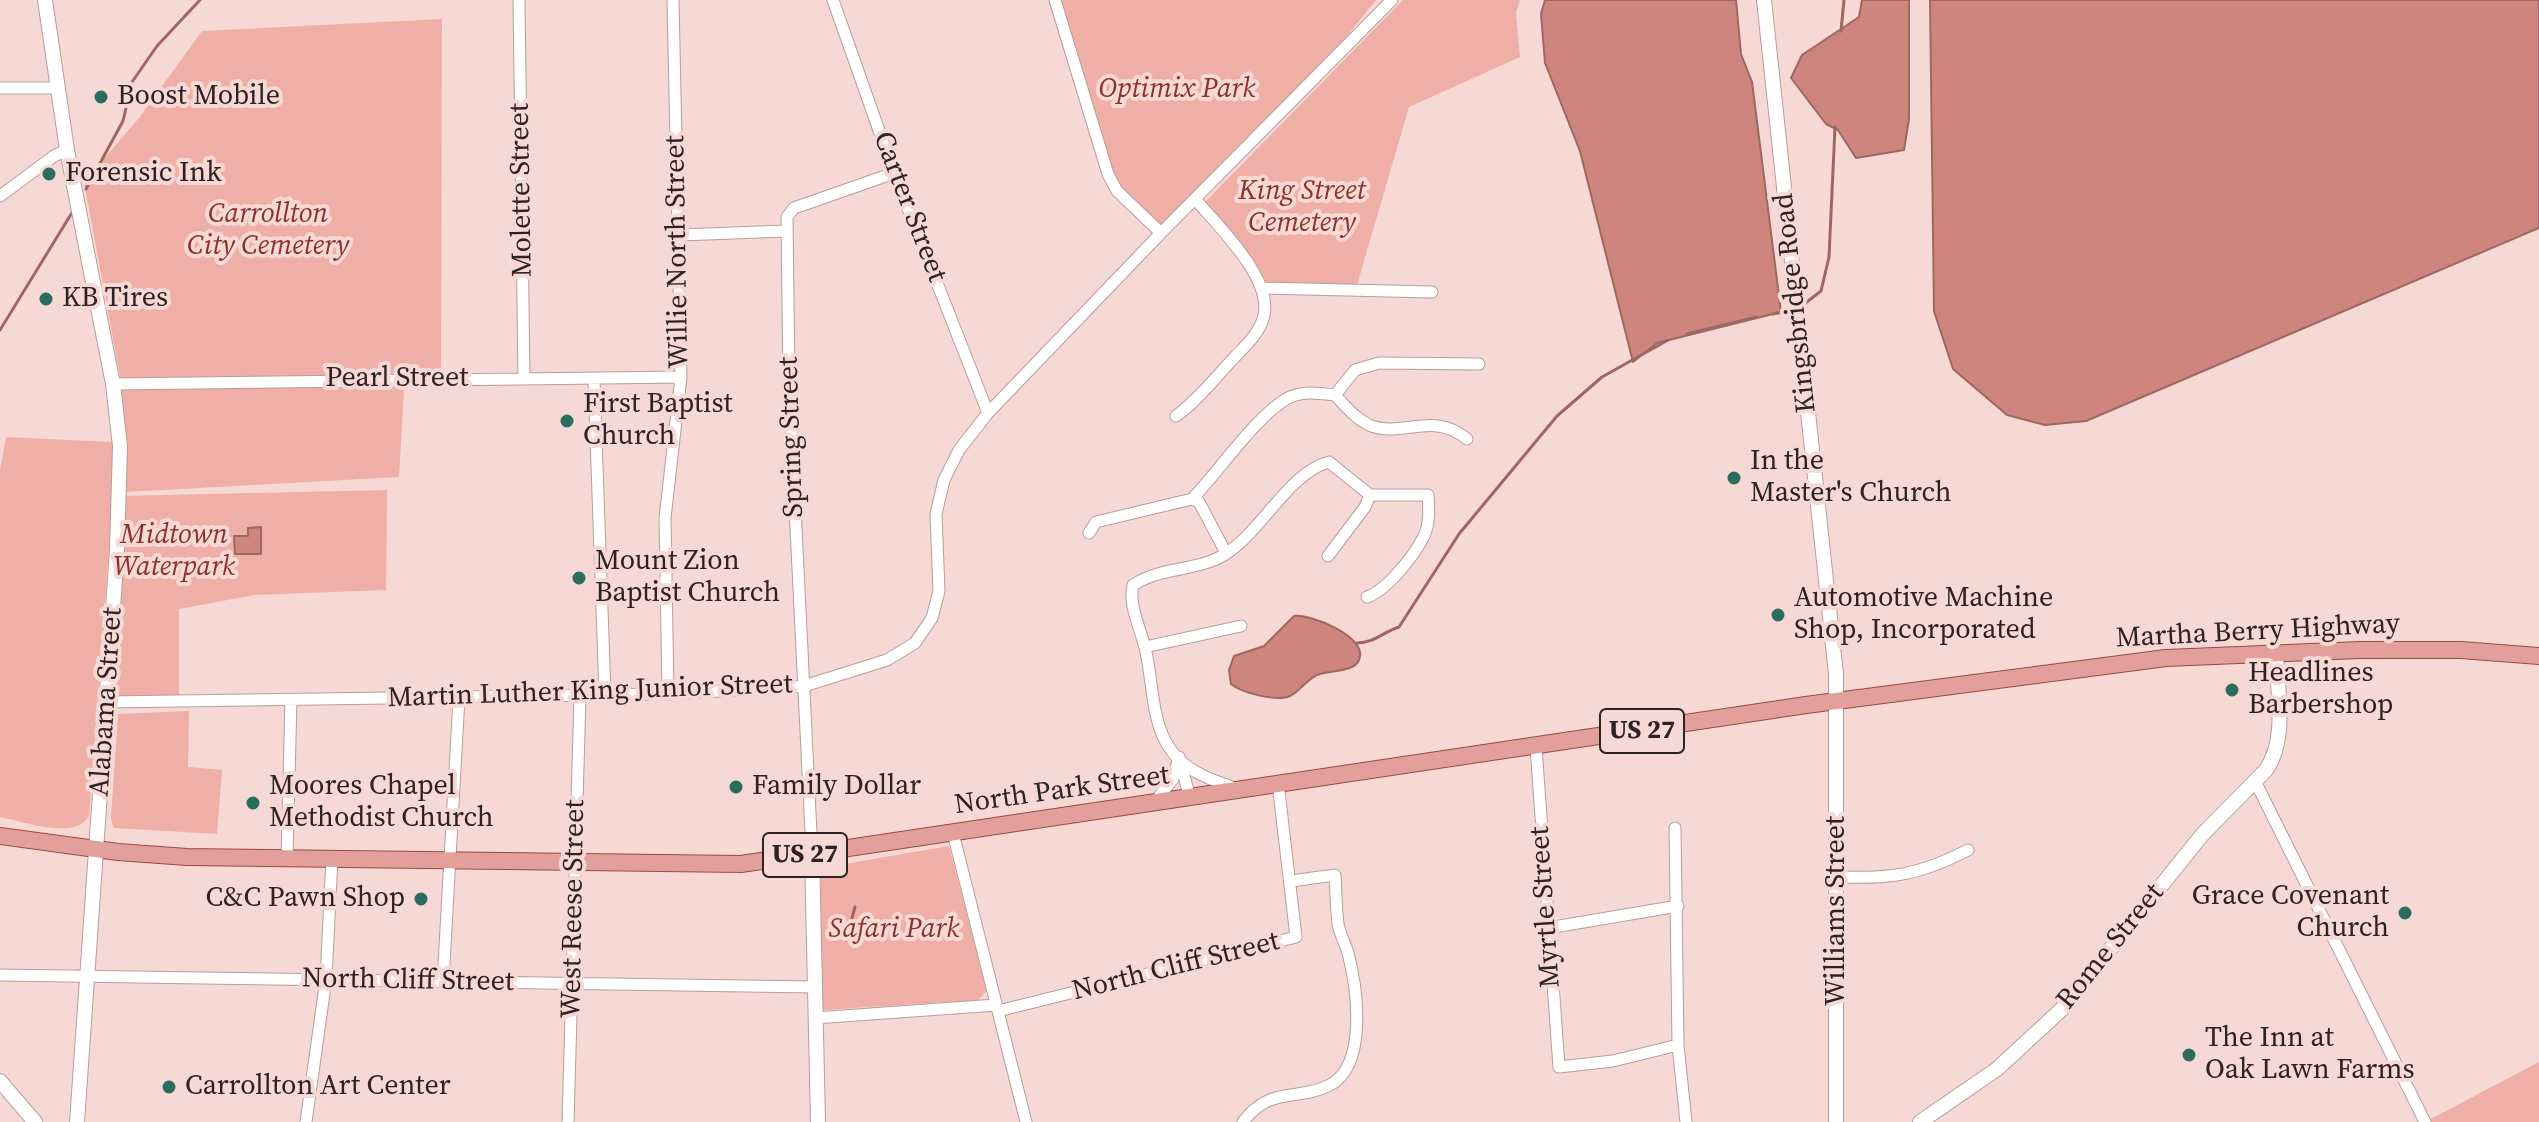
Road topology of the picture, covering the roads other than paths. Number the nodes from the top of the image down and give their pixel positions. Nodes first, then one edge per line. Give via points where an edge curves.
1 (45, 0) edge
2 (519, 0) edge
3 (673, 0) edge
4 (833, 0) edge
5 (1055, 0) edge
6 (1392, 0) edge
7 (1764, 0) edge
8 (0, 88) edge
9 (57, 88) junction
10 (67, 150) junction
11 (894, 173) junction
12 (0, 196) edge
13 (1195, 199) junction
14 (786, 231) junction
15 (1161, 233) junction
16 (680, 235) junction
17 (1262, 288) junction
18 (1432, 292) dead end
19 (1479, 364) dead end
20 (681, 377) junction
21 (524, 379) junction
22 (594, 380) junction
23 (113, 384) junction
24 (1335, 395) junction
25 (988, 413) junction
26 (1176, 416) dead end
27 (1467, 439) dead end
28 (1370, 495) junction
29 (1192, 499) junction
30 (1089, 533) dead end
31 (1226, 553) junction
32 (1328, 556) dead end
33 (1367, 597) dead end
34 (1241, 626) dead end
35 (1145, 647) junction
36 (2276, 652) junction
37 (2539, 656) edge
38 (804, 686) junction
39 (605, 694) junction
40 (668, 694) junction
41 (580, 696) junction
42 (459, 698) junction
43 (291, 700) junction
44 (1837, 701) junction
45 (107, 702) junction
46 (1536, 747) junction
47 (1179, 757) junction
48 (2255, 781) junction
49 (1278, 783) junction
50 (1237, 790) junction
51 (1190, 798) junction
52 (1154, 803) junction
53 (1675, 828) dead end
54 (953, 833) junction
55 (0, 836) edge
56 (97, 850) junction
57 (1968, 850) dead end
58 (812, 853) junction
59 (287, 858) junction
60 (332, 858) junction
61 (452, 860) junction
62 (576, 862) junction
63 (1837, 877) junction
64 (1291, 881) junction
65 (1678, 906) junction
66 (1548, 928) junction
67 (0, 975) edge
68 (88, 975) junction
69 (326, 979) junction
70 (443, 982) junction
71 (573, 984) junction
72 (815, 987) junction
73 (997, 1008) junction
74 (815, 1018) junction
75 (1678, 1045) junction
76 (0, 1081) edge
77 (35, 1122) edge
78 (77, 1122) edge
79 (306, 1122) edge
80 (568, 1122) edge
81 (818, 1122) edge
82 (1026, 1122) edge
83 (1243, 1122) edge
84 (1686, 1122) edge
85 (1836, 1122) edge
86 (1920, 1122) edge
87 (2425, 1122) edge

1 - 9 street, Alabama Street
2 - 21 street, Molette Street
3 - 16 street, Willie North Street
4 - 11 street, Carter Street
5 - 15 street via 1108,174 1117,191
6 - 13 street, Martin Luther King Junior Street
7 - 44 street, Kingsbridge Road
8 - 9 street
9 - 10 street, Alabama Street
10 - 12 street
10 - 23 street, Alabama Street
11 - 14 street via 794,208
11 - 25 street, Carter Street
13 - 15 street, Martin Luther King Junior Street
13 - 17 street
14 - 16 street
14 - 38 street, Spring Street
15 - 25 street, Martin Luther King Junior Street
16 - 20 street, Willie North Street
17 - 18 street
17 - 26 street via 1263,319 1253,338
19 - 24 street via 1379,363 1355,370
20 - 22 street, Pearl Street
20 - 40 street, Willie North Street via 665,518
21 - 22 street, Pearl Street
21 - 23 street, Pearl Street
22 - 39 street
23 - 45 street, Alabama Street via 120,496
24 - 27 street via 1371,426 1452,427
24 - 29 street via 1312,392 1285,400
25 - 38 street, Martin Luther King Junior Street via 944,480 936,514 939,591 932,618 915,643 887,660
28 - 31 street via 1329,462 1319,464 1253,533
28 - 32 street
28 - 33 street via 1428,495 1429,517 1423,538
29 - 30 street via 1096,522
29 - 31 street via 1199,502
31 - 35 street via 1133,585
34 - 35 street
35 - 47 street via 1156,725
36 - 37 main road, Martha Berry Highway / US 27 via 2461,650
36 - 44 main road, Martha Berry Highway / US 27 via 2166,658
36 - 48 street, Rome Street via 2278,740 2274,758
38 - 40 street, Martin Luther King Junior Street
38 - 58 street, Spring Street
39 - 40 street, Martin Luther King Junior Street
39 - 41 street, Martin Luther King Junior Street
41 - 42 street, Martin Luther King Junior Street
41 - 62 street, West Reese Street
42 - 43 street, Martin Luther King Junior Street
42 - 61 street
43 - 45 street, Martin Luther King Junior Street
43 - 59 street
44 - 46 main road, North Park Street / US 27
44 - 63 street, Williams Street
45 - 56 street, Alabama Street
46 - 49 main road, North Park Street / US 27
46 - 66 street, Myrtle Street
47 - 50 street via 1200,775
47 - 51 street
47 - 52 street via 1173,779
48 - 86 street, Rome Street via 2202,835 2062,1009 1997,1069
48 - 87 street
49 - 50 main road, North Park Street / US 27
49 - 64 street, North Cliff Street
50 - 51 main road, North Park Street / US 27
51 - 52 main road, North Park Street / US 27
52 - 54 main road, North Park Street / US 27
53 - 65 street
54 - 58 main road, North Park Street / US 27
54 - 73 street
55 - 56 main road, US 27
56 - 59 main road, North Park Street / US 27
56 - 68 street, Alabama Street
57 - 63 street via 1906,876
58 - 62 main road, North Park Street / US 27 via 741,864
58 - 72 street, Spring Street
59 - 60 main road, North Park Street / US 27
60 - 61 main road, North Park Street / US 27
60 - 69 street
61 - 62 main road, North Park Street / US 27
61 - 70 street
62 - 71 street, West Reese Street
63 - 85 street, Williams Street
64 - 73 street, North Cliff Street via 1296,937
64 - 83 street via 1335,875 1339,927 1357,994 1351,1055 1344,1075 1329,1086 1268,1099
65 - 66 street
65 - 75 street
66 - 75 street, Myrtle Street via 1559,1067
67 - 68 street, North Cliff Street
68 - 69 street, North Cliff Street
68 - 78 street, Alabama Street
69 - 70 street, North Cliff Street
69 - 79 street
70 - 71 street, North Cliff Street
71 - 72 street, North Cliff Street
71 - 80 street, West Reese Street
72 - 74 street, Spring Street
73 - 74 street, North Cliff Street
73 - 82 street
74 - 81 street, Spring Street
75 - 84 street
76 - 77 street

